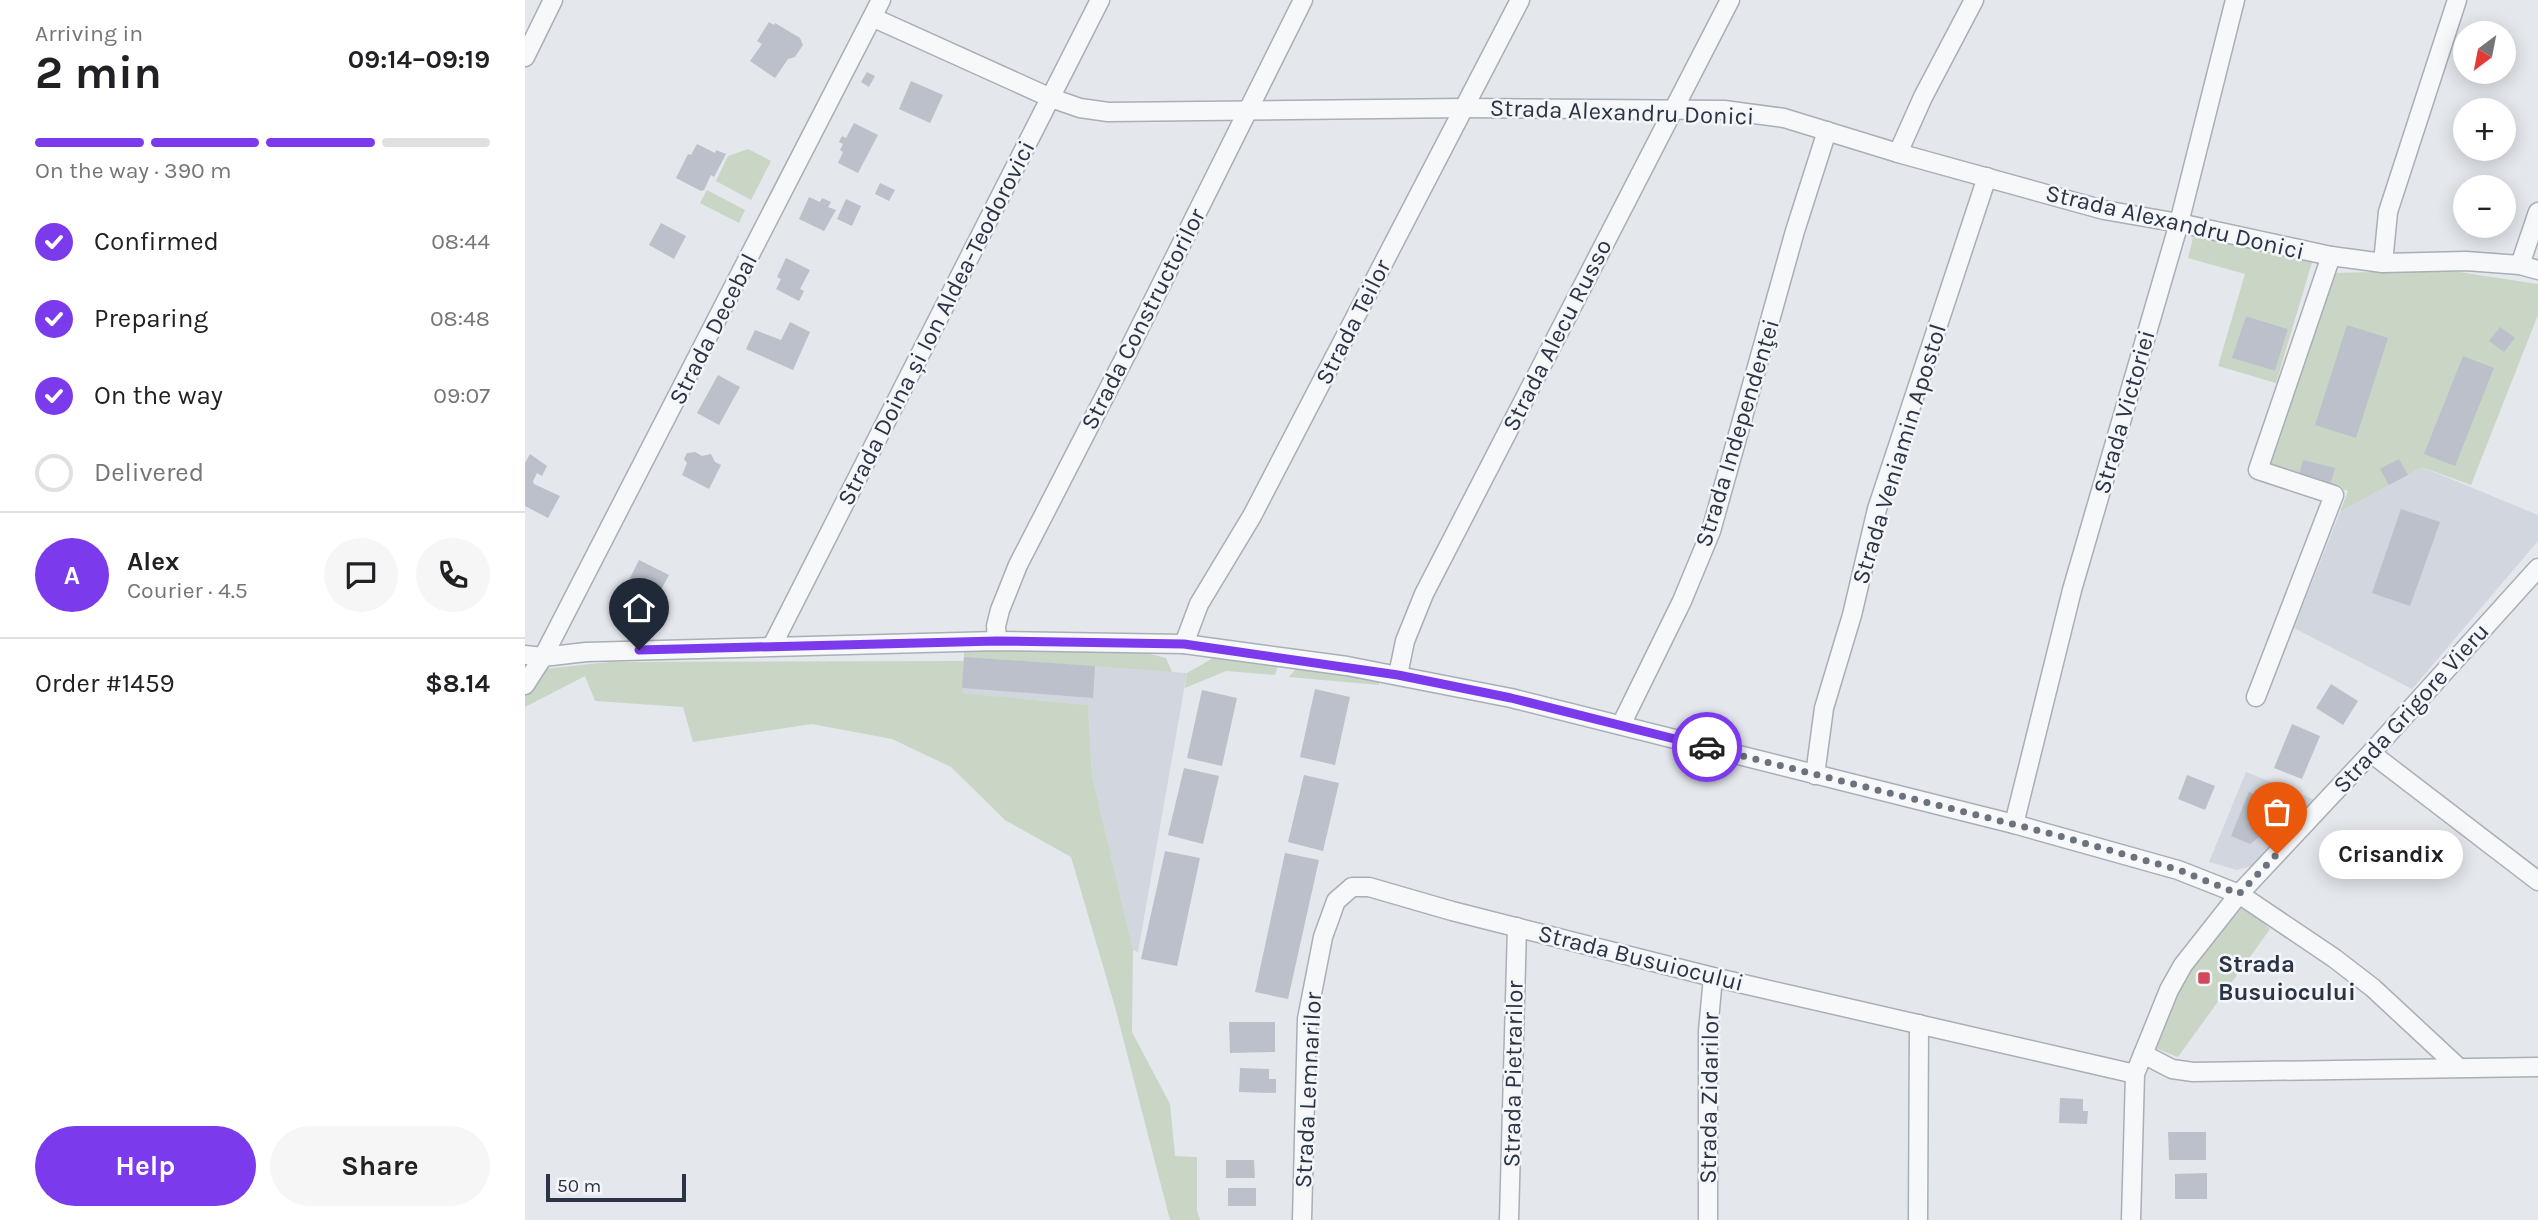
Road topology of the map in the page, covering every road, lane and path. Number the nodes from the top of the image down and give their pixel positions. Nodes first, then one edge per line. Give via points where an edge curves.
1 (553, 0) edge
2 (881, 0) edge
3 (1100, 0) edge
4 (1303, 0) edge
5 (1520, 0) edge
6 (1730, 0) edge
7 (1973, 0) edge
8 (2235, 0) edge
9 (2457, 0) edge
10 (874, 18) junction
11 (525, 57) edge
12 (1051, 98) junction
13 (1464, 108) junction
14 (1674, 109) junction
15 (1248, 111) junction
16 (1827, 131) junction
17 (1898, 153) junction
18 (1987, 177) junction
19 (2538, 212) edge
20 (2179, 223) junction
21 (2331, 256) junction
22 (2383, 263) junction
23 (2520, 265) junction
24 (2538, 270) edge
25 (2538, 568) edge
26 (997, 641) junction
27 (1184, 644) junction
28 (772, 646) junction
29 (534, 656) edge
30 (1398, 675) junction
31 (525, 685) edge
32 (2256, 697) dead end
33 (1621, 725) junction
34 (2371, 753) junction
35 (1815, 775) junction
36 (2014, 824) junction
37 (2536, 875) edge
38 (1352, 887) joint
39 (2239, 894) junction
40 (1517, 927) junction
41 (1713, 977) junction
42 (1919, 1024) junction
43 (2143, 1054) junction
44 (2458, 1067) junction
45 (2538, 1067) edge
46 (2135, 1074) junction
47 (1302, 1220) edge
48 (1509, 1220) edge
49 (1708, 1220) edge
50 (1918, 1220) edge
51 (2131, 1220) edge

1 - 11 street
2 - 10 street, Strada Decebal
3 - 12 street, Strada Doina și Ion Aldea-Teodorovici
4 - 15 street, Strada Constructorilor
5 - 13 street, Strada Teilor
6 - 14 street, Strada Alecu Russo
7 - 17 street
8 - 20 street, Strada Victoriei
9 - 22 street via 2388,212
10 - 12 street, Strada Alexandru Donici
10 - 29 street, Strada Decebal
12 - 15 street, Strada Alexandru Donici via 1108,112
12 - 28 street, Strada Doina și Ion Aldea-Teodorovici
13 - 14 street, Strada Alexandru Donici
13 - 15 street, Strada Alexandru Donici
13 - 27 street, Strada Teilor via 1252,516 1199,604
14 - 16 street, Strada Alexandru Donici via 1784,118
14 - 30 street, Strada Alecu Russo via 1425,594 1405,641
15 - 26 street, Strada Constructorilor via 1018,565 1000,610
16 - 17 street, Strada Alexandru Donici
16 - 33 street, Strada Independenţei via 1710,531 1682,601
17 - 18 street, Strada Alexandru Donici
18 - 20 street, Strada Alexandru Donici via 2104,210
18 - 35 street, Strada Veniamin Apostol via 1877,509 1824,708
19 - 23 street
20 - 21 street, Strada Alexandru Donici
20 - 36 street, Strada Victoriei via 2072,590
21 - 22 street, Strada Alexandru Donici
21 - 32 street via 2258,470 2334,495
22 - 23 street, Strada Alexandru Donici
23 - 24 street, Strada Alexandru Donici
25 - 34 street, Strada Grigore Vieru
26 - 27 street
26 - 28 street
27 - 30 street
28 - 29 street
29 - 31 street, Strada Decebal
30 - 33 street
33 - 35 street
34 - 37 street
34 - 39 street, Strada Grigore Vieru
35 - 36 street
36 - 39 street via 2179,870
38 - 40 street, Strada Busuiocului via 1369,887
38 - 47 street, Strada Lemnarilor via 1336,901 1323,937 1307,1019
39 - 43 street, Strada Grigore Vieru via 2183,965
39 - 44 street via 2373,988
40 - 41 street, Strada Busuiocului
40 - 48 street, Strada Pietrarilor
41 - 42 street, Strada Busuiocului
41 - 49 street, Strada Zidarilor via 1708,1031
42 - 46 street, Strada Busuiocului
42 - 50 street
43 - 44 street via 2172,1069 2193,1072
43 - 46 street, Strada Grigore Vieru
44 - 45 street
46 - 51 street, Strada Grigore Vieru

